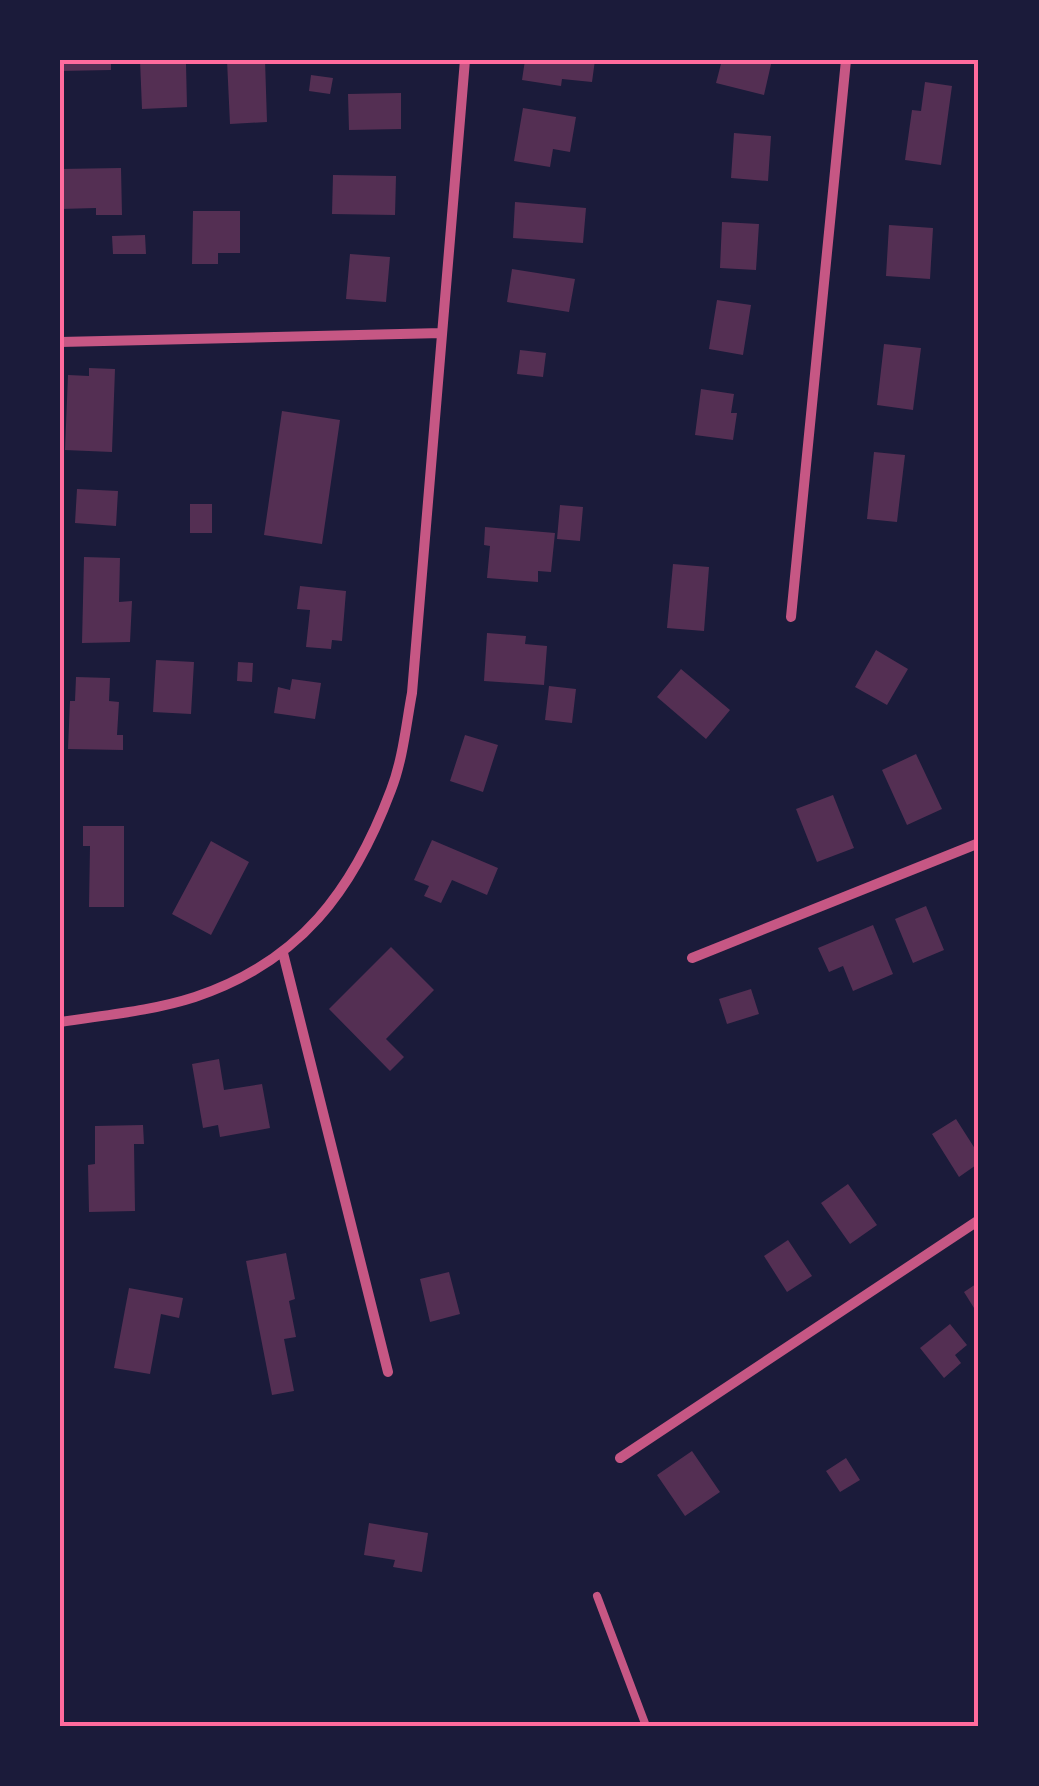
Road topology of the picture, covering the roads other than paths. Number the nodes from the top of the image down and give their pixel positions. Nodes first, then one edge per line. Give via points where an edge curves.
1 (466, 60) edge
2 (846, 60) edge
3 (442, 333) junction
4 (60, 342) edge
5 (791, 617) dead end
6 (979, 843) edge
7 (283, 953) junction
8 (692, 958) dead end
9 (60, 1022) edge
10 (979, 1220) edge
11 (388, 1372) dead end
12 (620, 1458) dead end
13 (597, 1596) dead end
14 (646, 1726) edge

1 - 3 street
2 - 5 street
3 - 4 street
3 - 7 street via 412,693 397,770 360,856 330,905
6 - 8 street
7 - 9 street via 195,997
7 - 11 street
10 - 12 street
13 - 14 lane

